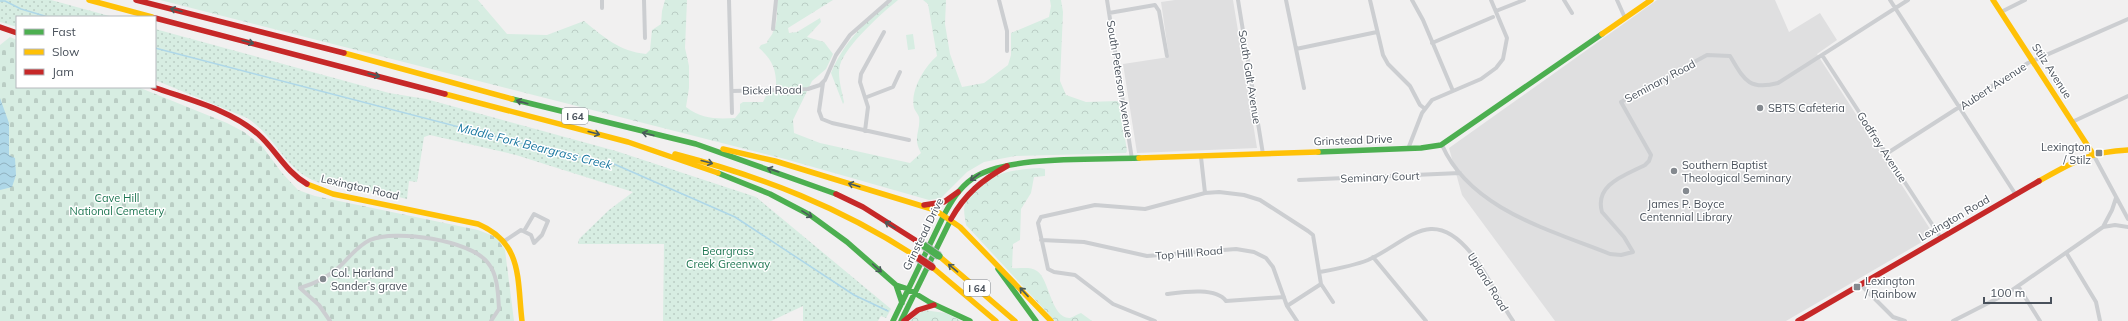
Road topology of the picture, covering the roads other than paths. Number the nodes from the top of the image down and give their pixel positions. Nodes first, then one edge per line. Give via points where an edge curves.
1 (89, 0) edge
2 (136, 0) edge
3 (602, 0) edge
4 (644, 0) edge
5 (730, 0) edge
6 (776, 0) edge
7 (890, 0) edge
8 (999, 0) edge
9 (1107, 0) edge
10 (1238, 0) edge
11 (1286, 0) edge
12 (1370, 0) edge
13 (1412, 0) edge
14 (1492, 0) edge
15 (1524, 0) edge
16 (1564, 0) edge
17 (1616, 0) edge
18 (1651, 0) edge
19 (1890, 0) edge
20 (1908, 0) edge
21 (1993, 0) edge
22 (2025, 0) edge
23 (602, 8) dead end
24 (1895, 9) junction
25 (1496, 11) junction
26 (2001, 12) junction
27 (1109, 13) junction
28 (1572, 13) dead end
29 (148, 16) edge
30 (1493, 16) dead end
31 (156, 18) edge
32 (1625, 18) junction
33 (2128, 19) edge
34 (0, 27) edge
35 (773, 29) dead end
36 (884, 32) dead end
37 (1377, 32) junction
38 (16, 33) edge
39 (645, 38) dead end
40 (1432, 43) junction
41 (1296, 49) junction
42 (1007, 51) dead end
43 (1822, 55) junction
44 (1167, 56) dead end
45 (2033, 61) junction
46 (900, 72) dead end
47 (823, 83) junction
48 (155, 88) edge
49 (1304, 88) dead end
50 (732, 91) junction
51 (1453, 91) junction
52 (2128, 96) edge
53 (866, 98) junction
54 (1960, 107) junction
55 (1424, 108) junction
56 (732, 113) dead end
57 (2072, 122) junction
58 (865, 131) junction
59 (909, 140) dead end
60 (696, 144) junction
61 (1442, 145) junction
62 (642, 146) junction
63 (1408, 149) junction
64 (2128, 150) edge
65 (1263, 154) junction
66 (1886, 154) junction
67 (2093, 154) junction
68 (1200, 157) junction
69 (1132, 159) junction
70 (1010, 165) junction
71 (1460, 173) junction
72 (1299, 180) dead end
73 (958, 192) junction
74 (1205, 193) junction
75 (2016, 194) junction
76 (2116, 198) junction
77 (920, 205) junction
78 (944, 215) junction
79 (951, 219) junction
80 (2128, 219) edge
81 (2103, 227) junction
82 (2128, 227) edge
83 (524, 232) junction
84 (1941, 238) junction
85 (506, 240) junction
86 (1041, 240) junction
87 (2067, 254) junction
88 (989, 256) junction
89 (1373, 257) junction
90 (1320, 272) junction
91 (1322, 284) junction
92 (896, 285) junction
93 (1861, 285) junction
94 (2018, 286) junction
95 (912, 291) junction
96 (1167, 294) dead end
97 (1284, 297) junction
98 (1332, 302) dead end
99 (902, 303) junction
100 (935, 305) junction
101 (1287, 306) junction
102 (1892, 319) edge
103 (1959, 319) junction
104 (330, 321) edge
105 (491, 321) edge
106 (522, 321) edge
107 (893, 321) edge
108 (903, 321) edge
109 (970, 321) edge
110 (996, 321) edge
111 (1015, 321) edge
112 (1036, 321) edge
113 (1051, 321) edge
114 (1155, 321) edge
115 (1297, 321) edge
116 (1426, 321) edge
117 (1513, 321) edge
118 (1798, 321) edge
119 (1905, 321) edge
120 (1953, 321) edge
121 (1965, 321) edge
122 (2040, 321) edge
123 (2100, 321) edge

1 - 29 main road
60 -> 2 main road, I 64 via 531,104 353,55
3 - 23 street
4 - 39 street
5 - 50 street
6 - 35 street
7 - 47 street via 850,35 836,55
8 - 42 street via 1007,31
9 - 27 street, South Peterson Avenue
10 - 65 street, South Galt Avenue
11 - 41 street
12 - 37 street
13 - 40 street
14 - 25 street
15 - 25 street
16 - 28 street
17 - 32 street
18 - 32 main road, Grinstead Drive
19 - 24 street
20 - 24 street
21 - 26 main road, Stilz Avenue
22 - 26 street
24 - 43 street
24 - 54 street
25 - 51 street via 1507,38 1503,59 1492,72
26 - 45 main road, Stilz Avenue
27 - 44 street via 1155,5 1158,8
27 - 69 street, South Peterson Avenue
30 - 40 street
31 -> 62 main road, I 64
32 - 61 main road, Grinstead Drive
33 - 45 street, Aubert Avenue
34 - 38 main road
36 - 53 street via 861,74 860,80
37 - 41 street
37 - 55 street via 1388,64 1410,86
40 - 51 street
41 - 49 street
43 - 66 street, Godfrey Avenue
43 - 71 street, Seminary Road via 1778,83 1756,85 1745,81 1730,56 1712,54 1621,102 1651,155 1645,165 1610,184 1602,196 1601,208 1633,252 1610,254 1533,223 1500,206 1474,188
45 - 54 street, Aubert Avenue
45 - 57 main road, Stilz Avenue
46 - 53 street via 892,88
47 - 50 street, Bickel Road via 808,89
47 - 58 street via 819,111 822,119
48 - 85 main road, Lexington Road via 245,124 264,140 291,173 310,186 332,194 478,224 496,231
50 - 56 street
51 - 55 street via 1436,98
52 - 57 street
53 - 58 street via 868,115
54 - 66 street, Aubert Avenue
54 - 75 street
55 - 63 street
57 - 67 main road, Stilz Avenue
58 - 59 street
77 -> 60 main road via 774,161
111 -> 60 main road, I 64, bridge via 939,256 863,207 827,190
61 - 63 main road, Grinstead Drive
61 - 71 street, Seminary Road
62 -> 92 main road via 758,188 794,206 847,242
62 -> 110 main road, I 64, bridge via 740,171 790,188 862,222 954,284
63 - 65 main road, Grinstead Drive
64 - 67 main road, Lexington Road
65 - 68 main road, Grinstead Drive
66 - 84 street, Godfrey Avenue
67 - 75 main road, Lexington Road via 2078,159
67 - 76 street
68 - 69 main road, Grinstead Drive
68 - 74 street
69 - 70 main road, Grinstead Drive
70 -> 73 main road, Grinstead Drive via 993,167 981,172
70 - 79 main road, Grinstead Drive via 971,189
71 - 72 street, Seminary Court
73 - 77 main road via 944,202
73 - 78 main road, Grinstead Drive
74 - 86 street via 1145,210 1103,205 1044,216 1039,221
74 - 90 street via 1219,192 1254,197 1308,231 1315,243
75 - 84 main road, Lexington Road
76 - 80 street
76 - 81 street
77 - 78 main road
78 - 79 main road
78 - 95 main road, Grinstead Drive
79 - 88 main road
79 - 95 main road, Grinstead Drive
81 - 82 street
81 - 87 street
83 - 83 street via 531,235 534,243 548,221 534,214
83 - 85 street via 521,230
84 - 93 main road, Lexington Road
85 - 106 main road via 513,257
86 - 97 street, Top Hill Road via 1084,242 1148,256 1246,250 1262,256 1271,263
86 - 114 street via 1048,270 1075,275 1113,304
87 - 94 street
87 - 123 street via 2096,302
88 - 112 main road
113 -> 88 main road
89 - 90 street, Upland Road via 1361,263
89 - 116 street
89 - 117 street, Upland Road via 1416,232 1434,230 1448,233 1462,244 1479,264
90 - 91 street
91 - 98 street
91 - 101 street
92 - 95 main road
92 - 99 main road
93 - 102 street
93 - 118 main road, Lexington Road
94 - 103 street
94 - 122 street
95 - 99 main road, Grinstead Drive
95 - 100 main road
95 - 108 main road, Grinstead Drive
96 - 97 street via 1209,292 1216,293 1226,301
97 - 101 street, Top Hill Road
99 - 107 main road, Grinstead Drive
100 - 108 main road via 913,311
100 - 109 main road
101 - 115 street, Top Hill Road
102 - 119 street
103 - 120 street
103 - 121 street
104 - 105 street via 319,305 300,288 336,270 368,241 395,235 451,244 481,256 492,269 497,286 499,309

